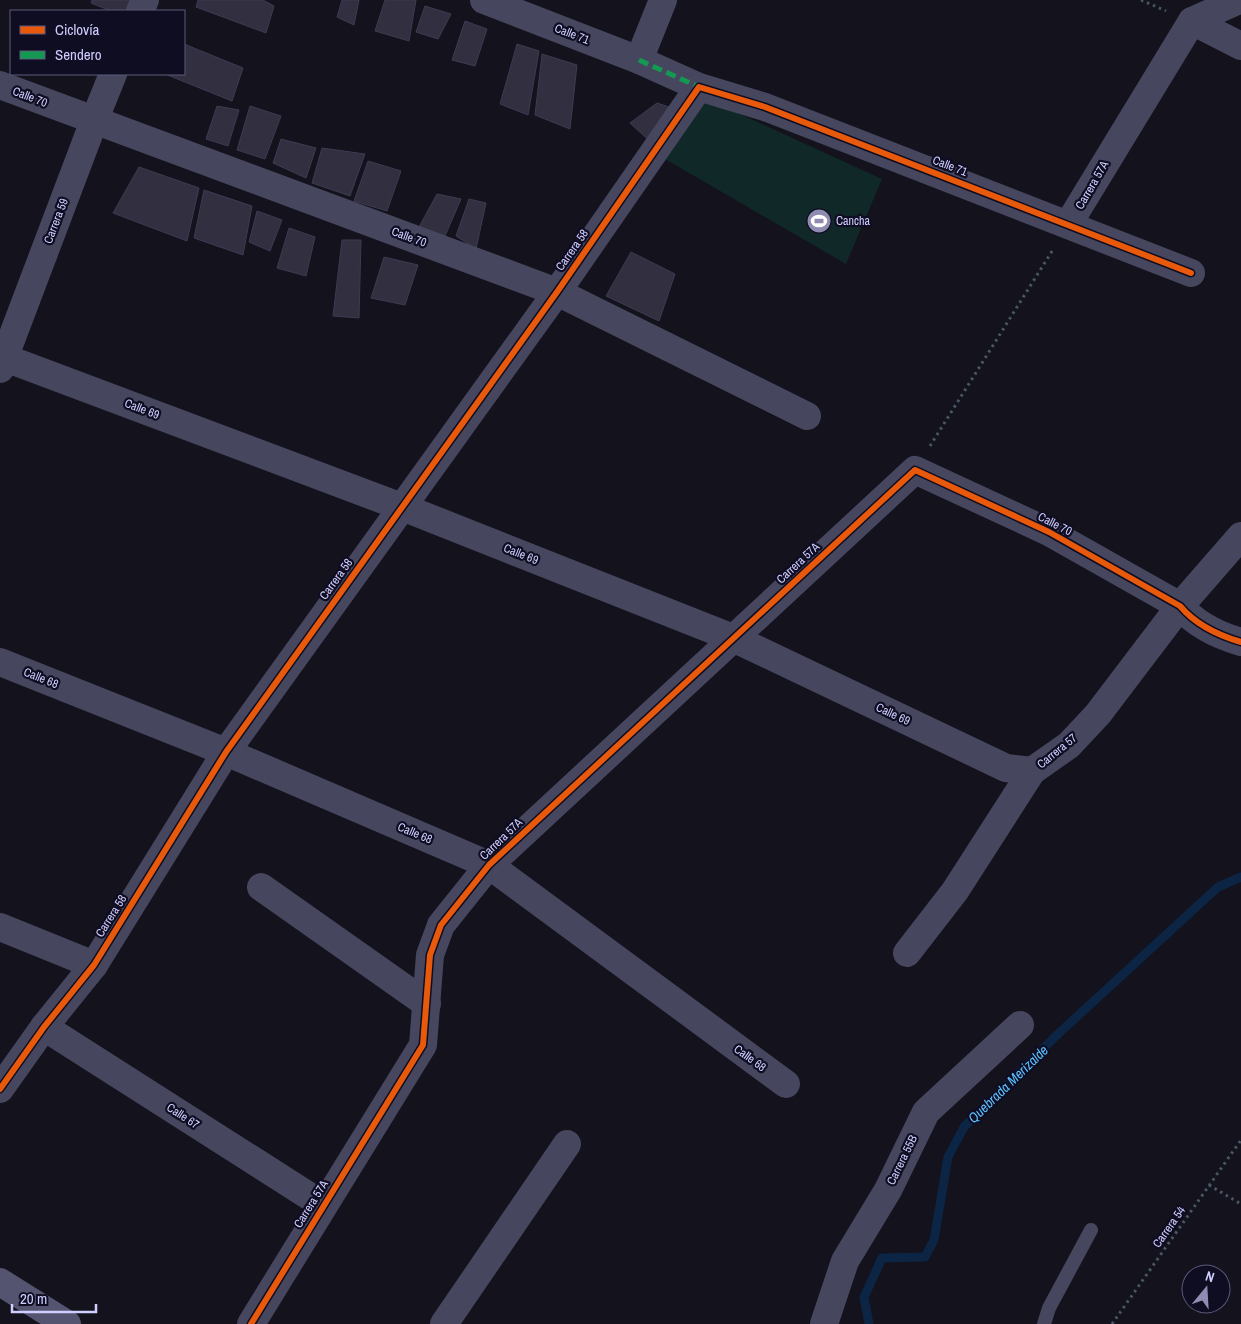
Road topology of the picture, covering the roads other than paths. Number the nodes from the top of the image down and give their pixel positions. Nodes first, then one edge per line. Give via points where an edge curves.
1 (484, 0) edge
2 (663, 0) edge
3 (1239, 0) edge
4 (1192, 21) junction
5 (1241, 46) edge
6 (639, 60) junction
7 (114, 75) edge
8 (0, 86) edge
9 (699, 87) junction
10 (94, 120) junction
11 (1069, 223) junction
12 (1191, 273) dead end
13 (557, 292) junction
14 (2, 361) edge
15 (807, 416) dead end
16 (915, 470) joint
17 (402, 507) junction
18 (1241, 536) edge
19 (1180, 606) junction
20 (733, 638) junction
21 (1241, 642) edge
22 (0, 662) edge
23 (226, 752) junction
24 (1032, 771) junction
25 (489, 865) junction
26 (261, 887) dead end
27 (0, 927) edge
28 (907, 953) dead end
29 (94, 965) junction
30 (427, 1004) junction
31 (1020, 1025) dead end
32 (44, 1027) junction
33 (786, 1084) dead end
34 (0, 1089) edge
35 (567, 1144) dead end
36 (323, 1205) junction
37 (1091, 1230) dead end
38 (0, 1282) edge
39 (67, 1324) edge
40 (251, 1324) edge
41 (444, 1324) edge
42 (824, 1324) edge
43 (1044, 1324) edge

1 - 6 street, Calle 71
2 - 6 street
3 - 4 street
4 - 5 street
4 - 11 street, Carrera 57A
6 - 9 street, Calle 71
7 - 10 street, Carrera 59
8 - 10 street, Calle 70
9 - 11 street, Calle 71 via 765,107
9 - 13 street, Carrera 58
10 - 13 street, Calle 70
10 - 14 street, Carrera 59
11 - 12 street, Calle 71
13 - 15 street, Calle 70
13 - 17 street, Carrera 58
14 - 17 street, Calle 69
16 - 19 street, Calle 70 via 1049,532
16 - 20 street, Carrera 57A
17 - 20 street, Calle 69
17 - 23 street, Carrera 58
18 - 19 street, Carrera 57
19 - 21 street, Calle 70 via 1192,620
19 - 24 street, Carrera 57 via 1098,714 1069,745
20 - 24 street, Calle 69 via 1006,768
20 - 25 street, Carrera 57A
22 - 23 street, Calle 68
23 - 25 street, Calle 68
23 - 29 street, Carrera 58
24 - 28 street, Carrera 57 via 955,891
25 - 30 street, Carrera 57A via 441,925 430,956
25 - 33 street, Calle 68
26 - 30 street
27 - 29 street
29 - 32 street, Carrera 58
30 - 36 street, Carrera 57A via 423,1045
31 - 42 street, Carrera 55B via 926,1112 888,1190 844,1261
32 - 34 street, Carrera 58
32 - 36 street, Calle 67
35 - 41 street
36 - 40 street, Carrera 57A
37 - 43 lane via 1048,1308
38 - 39 street

